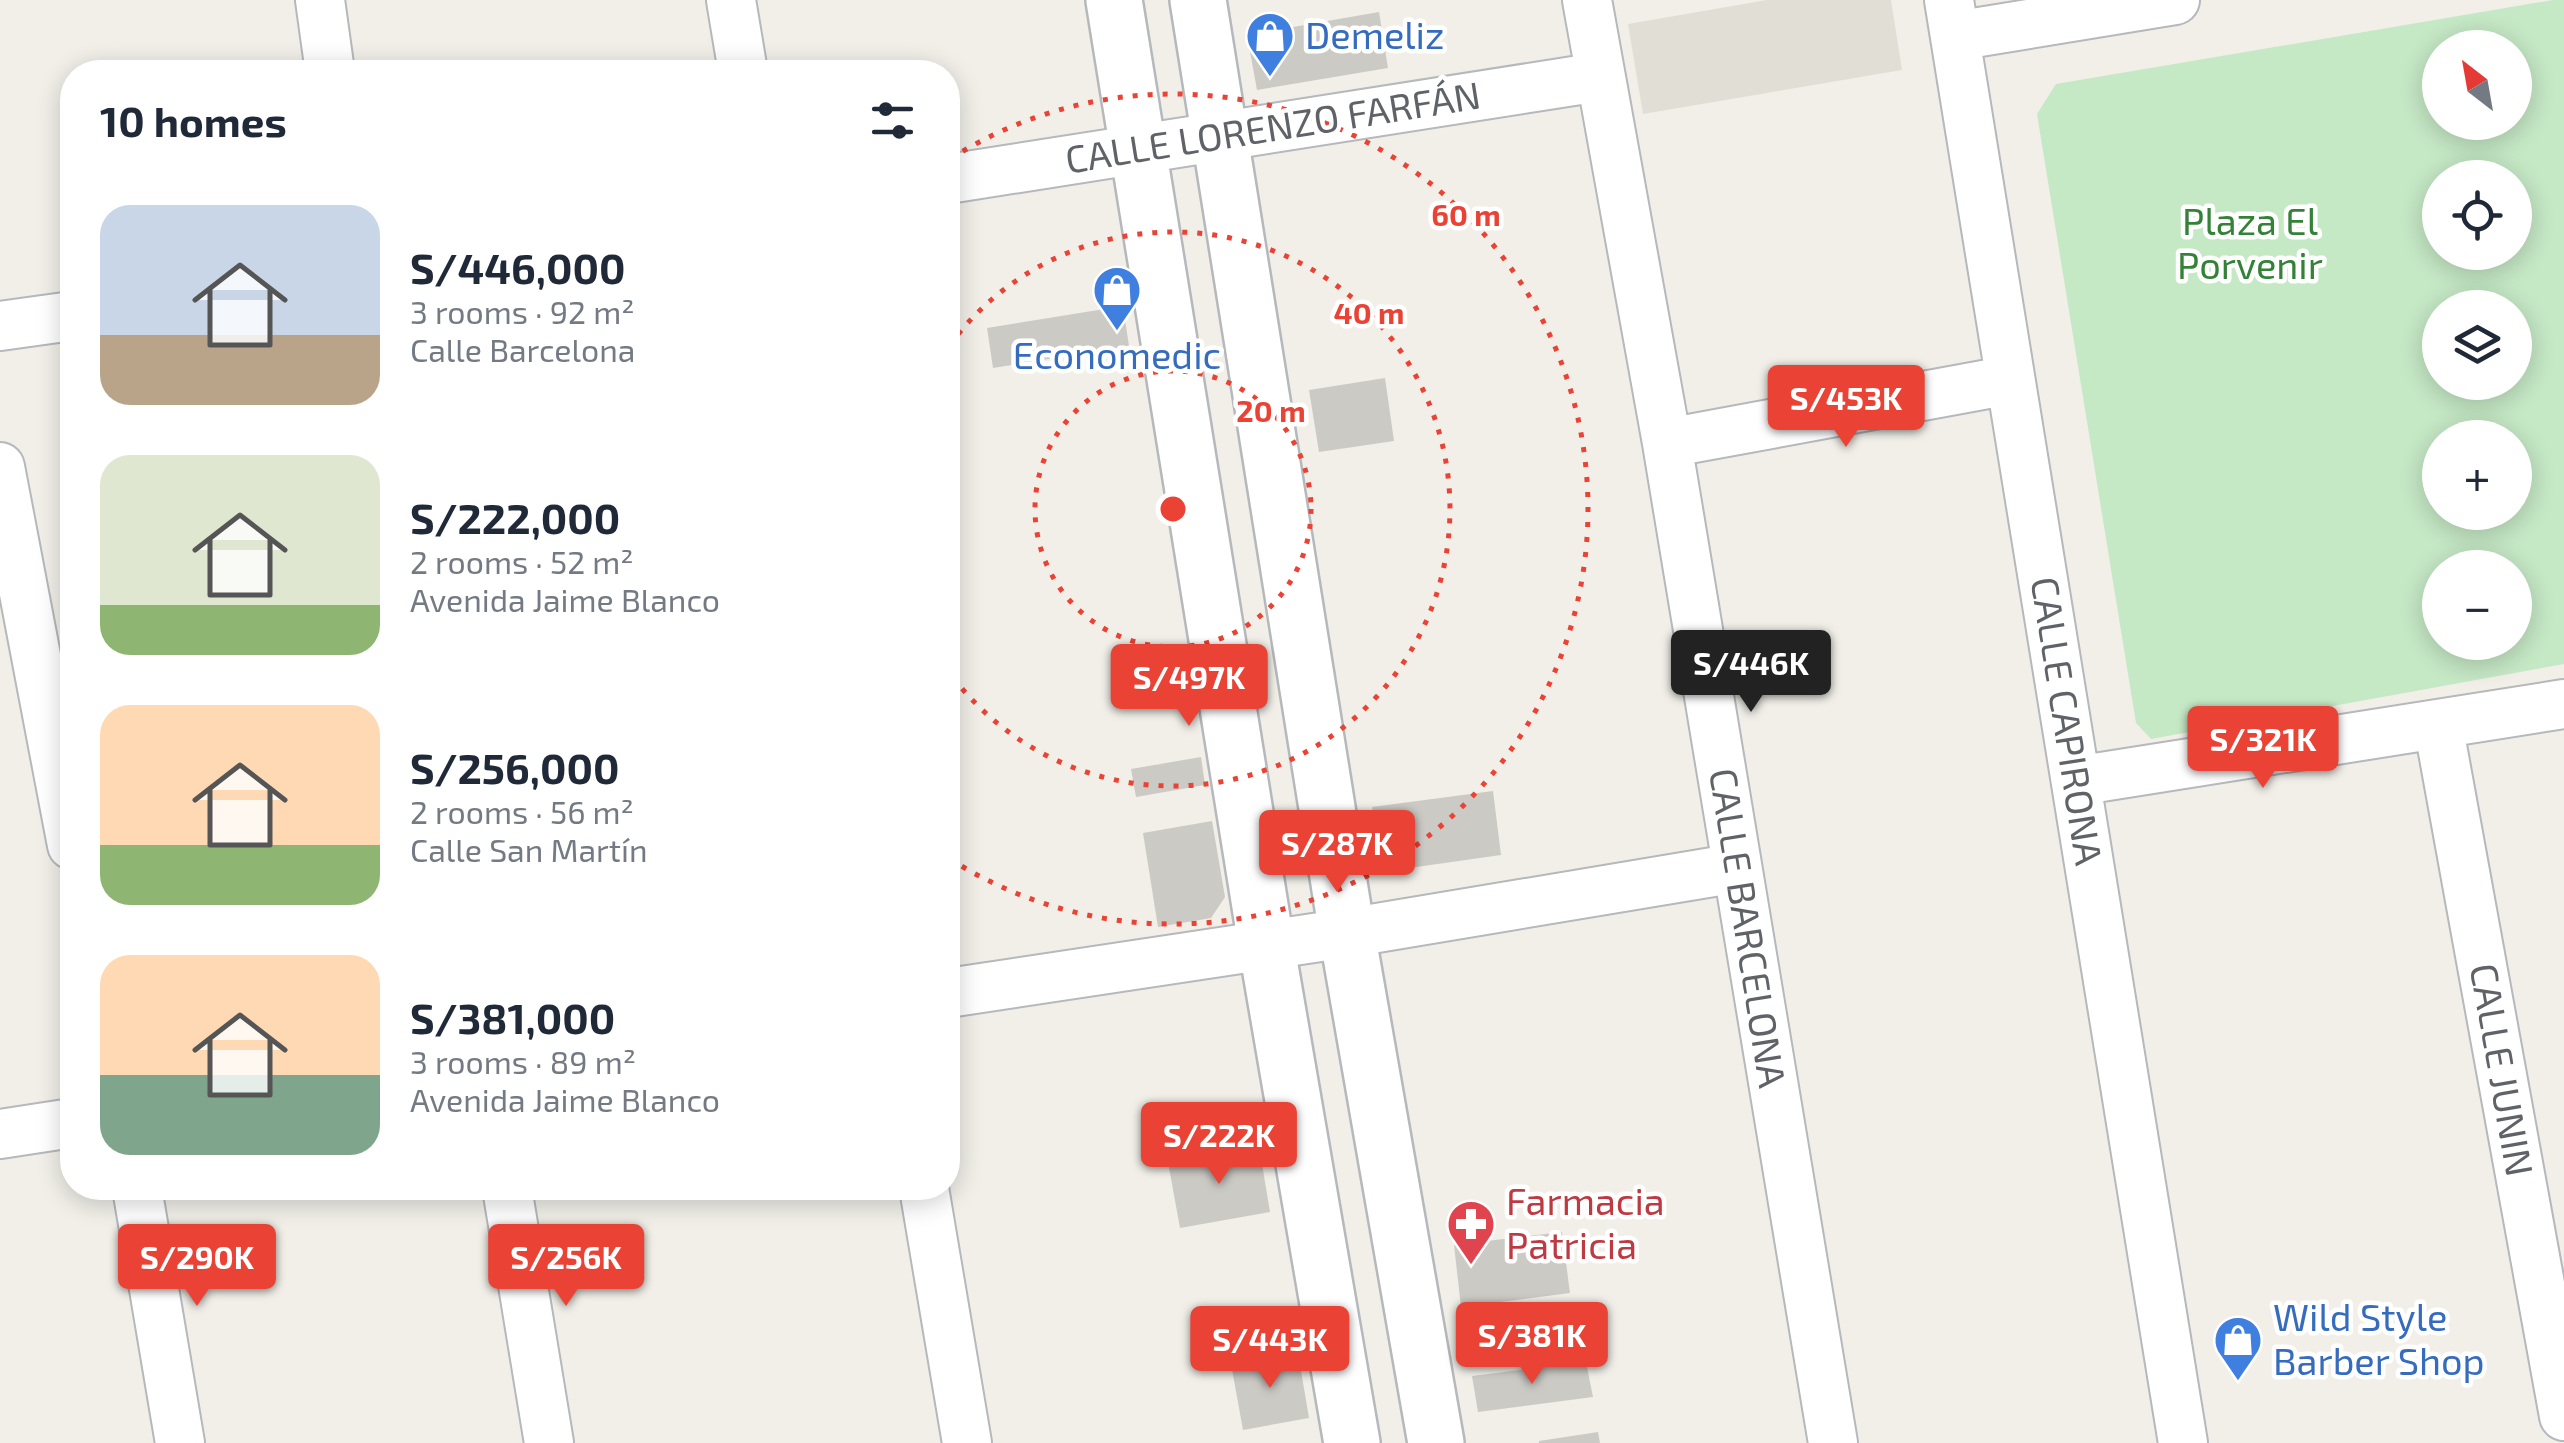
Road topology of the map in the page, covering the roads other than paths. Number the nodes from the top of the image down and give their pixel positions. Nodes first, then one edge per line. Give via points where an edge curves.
1 (320, 0) edge
2 (731, 0) edge
3 (1114, 0) edge
4 (1198, 0) edge
5 (1587, 0) edge
6 (2174, 0) edge
7 (1952, 18) edge
8 (328, 60) edge
9 (741, 60) edge
10 (1599, 77) junction
11 (1219, 137) junction
12 (1140, 148) junction
13 (960, 177) edge
14 (60, 318) edge
15 (0, 326) edge
16 (2010, 380) junction
17 (1667, 444) junction
18 (0, 467) edge
19 (2564, 704) edge
20 (2438, 724) junction
21 (2076, 781) junction
22 (60, 782) edge
23 (1738, 868) junction
24 (1347, 933) junction
25 (1266, 944) junction
26 (960, 990) edge
27 (60, 1125) edge
28 (0, 1134) edge
29 (139, 1200) edge
30 (508, 1200) edge
31 (926, 1200) edge
32 (2564, 1416) edge
33 (180, 1443) edge
34 (550, 1443) edge
35 (967, 1443) edge
36 (1352, 1443) edge
37 (1436, 1443) edge
38 (1833, 1443) edge
39 (2183, 1443) edge

1 - 8 street
2 - 9 street
3 - 12 street
4 - 11 street
5 - 10 street, CALLE BARCELONA
6 - 7 street
7 - 16 street, CALLE CAPIRONA
10 - 11 street, CALLE LORENZO FARFÁN
10 - 17 street, CALLE BARCELONA
11 - 12 street, CALLE LORENZO FARFÁN
11 - 24 street
12 - 13 street, CALLE LORENZO FARFÁN
12 - 25 street
14 - 15 street
16 - 17 street
16 - 21 street, CALLE CAPIRONA
17 - 23 street, CALLE BARCELONA
18 - 22 street
19 - 20 street
20 - 21 street
20 - 32 street, CALLE JUNIN
21 - 39 street, CALLE CAPIRONA
23 - 24 street
23 - 38 street, CALLE BARCELONA
24 - 25 street
24 - 37 street
25 - 26 street
25 - 36 street
27 - 28 street
29 - 33 street
30 - 34 street
31 - 35 street

